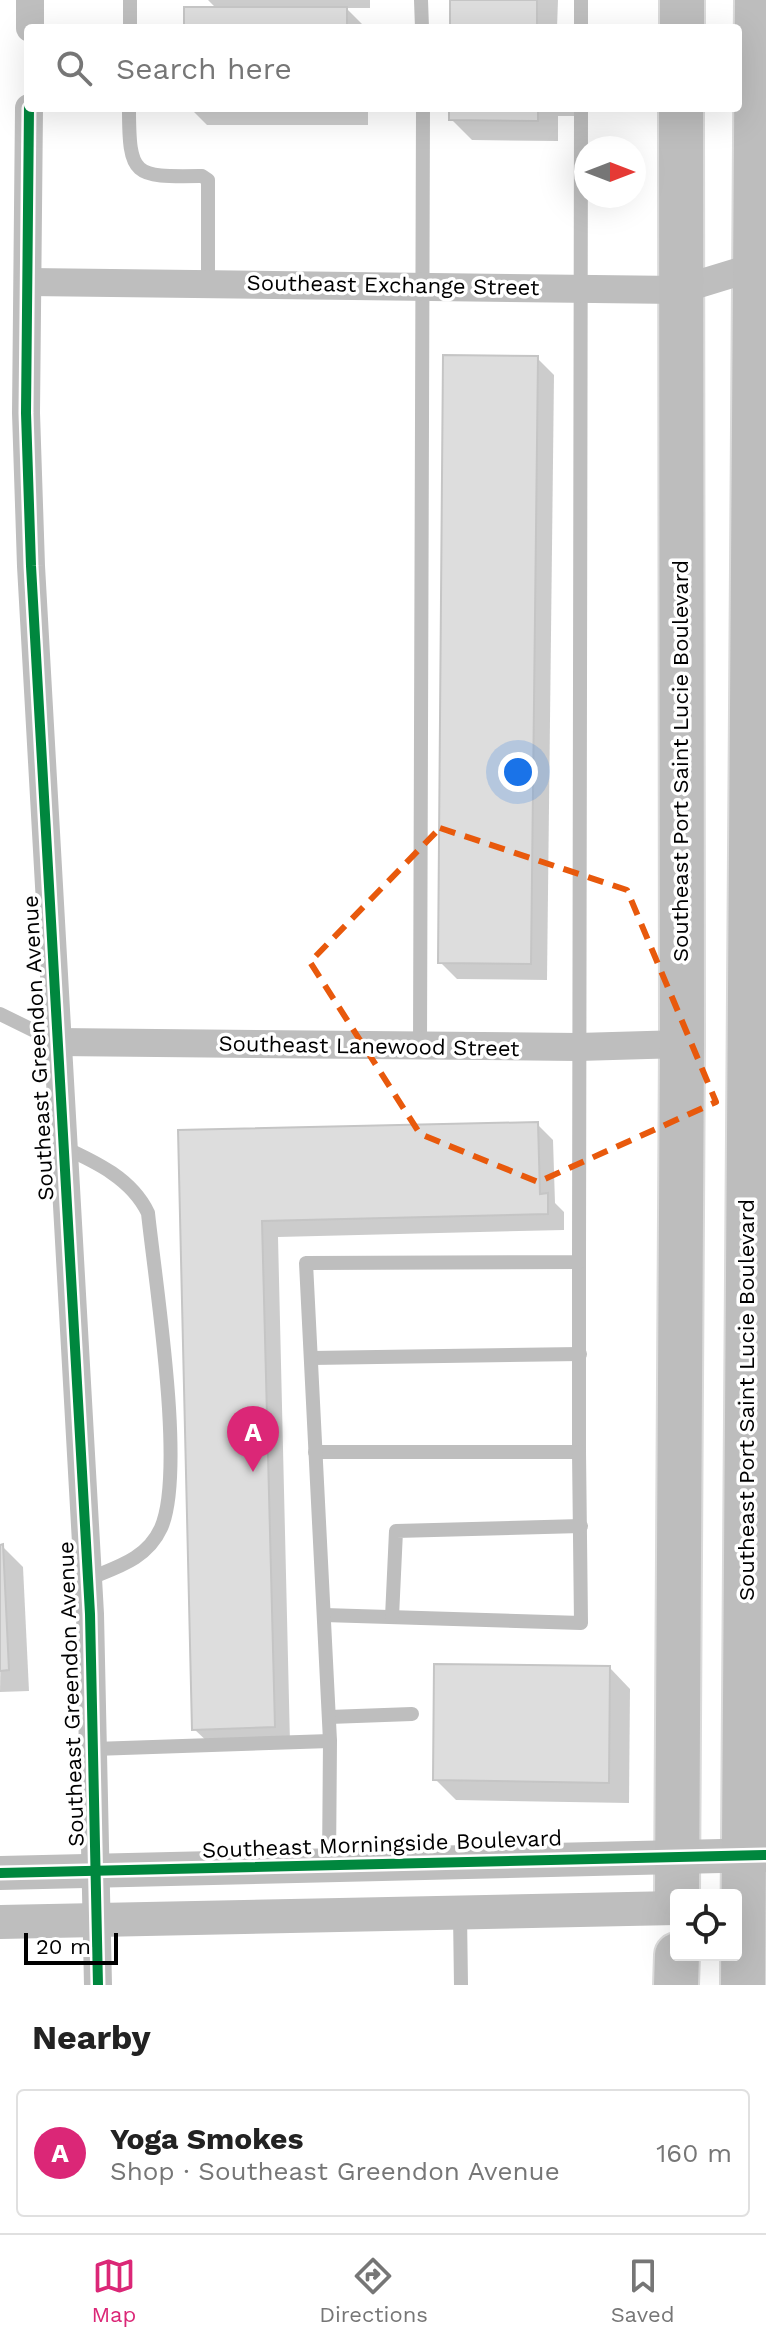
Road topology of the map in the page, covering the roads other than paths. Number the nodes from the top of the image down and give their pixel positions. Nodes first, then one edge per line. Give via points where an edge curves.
1 (30, 0) edge
2 (130, 0) edge
3 (421, 0) edge
4 (581, 0) edge
5 (682, 0) edge
6 (757, 0) edge
7 (30, 24) edge
8 (130, 24) edge
9 (422, 24) edge
10 (581, 24) edge
11 (682, 24) edge
12 (29, 112) edge
13 (129, 112) edge
14 (423, 112) edge
15 (581, 112) edge
16 (681, 112) edge
17 (760, 266) edge
18 (29, 282) junction
19 (208, 283) junction
20 (424, 284) junction
21 (582, 288) junction
22 (679, 290) junction
23 (0, 1014) edge
24 (57, 1042) junction
25 (682, 1044) junction
26 (420, 1046) junction
27 (578, 1047) junction
28 (756, 1063) edge
29 (63, 1147) junction
30 (579, 1262) junction
31 (580, 1354) junction
32 (311, 1358) junction
33 (756, 1371) edge
34 (315, 1452) junction
35 (579, 1452) junction
36 (581, 1526) junction
37 (88, 1579) junction
38 (324, 1615) junction
39 (392, 1617) junction
40 (412, 1714) dead end
41 (329, 1717) junction
42 (330, 1741) junction
43 (94, 1749) junction
44 (755, 1855) edge
45 (329, 1865) junction
46 (97, 1871) junction
47 (0, 1873) edge
48 (677, 1876) edge
49 (670, 1908) edge
50 (749, 1908) edge
51 (460, 1914) junction
52 (0, 1922) edge
53 (99, 1922) junction
54 (677, 1961) edge
55 (98, 1985) edge
56 (461, 1985) edge
57 (676, 1985) edge
58 (743, 1985) edge

1 - 7 street
2 - 8 lane
3 - 9 lane
4 - 10 lane
5 - 11 main road
6 - 17 main road, Southeast Port Saint Lucie Boulevard
12 - 18 street, Southeast Greendon Avenue
13 - 19 lane via 129,153 134,163 159,176 208,180
14 - 20 lane
15 - 21 lane
16 - 22 main road, Southeast Port Saint Lucie Boulevard
17 - 22 street, Southeast Exchange Street
17 - 28 main road, Southeast Port Saint Lucie Boulevard
18 - 19 street, Southeast Exchange Street
18 - 24 street, Southeast Greendon Avenue via 31,551
19 - 20 street, Southeast Exchange Street
20 - 21 street, Southeast Exchange Street
20 - 26 lane
21 - 22 street, Southeast Exchange Street
21 - 27 lane
22 - 25 main road, Southeast Port Saint Lucie Boulevard
23 - 24 lane
24 - 26 street, Southeast Lanewood Street
24 - 29 street, Southeast Greendon Avenue
25 - 27 street, Southeast Lanewood Street
25 - 48 main road, Southeast Port Saint Lucie Boulevard
26 - 27 street, Southeast Lanewood Street
27 - 30 lane
28 - 33 main road, Southeast Port Saint Lucie Boulevard
29 - 37 street, Southeast Greendon Avenue
29 - 37 lane via 130,1187 148,1213 169,1421 162,1527 133,1562
30 - 31 lane
30 - 32 lane via 306,1263
31 - 32 lane
31 - 35 lane
32 - 34 lane
33 - 44 main road, Southeast Port Saint Lucie Boulevard
34 - 35 lane
34 - 38 lane
35 - 36 lane
36 - 39 lane via 396,1531
36 - 39 lane via 581,1623
37 - 43 street, Southeast Greendon Avenue
38 - 39 lane
38 - 41 lane
40 - 41 lane
41 - 42 lane
42 - 43 lane
42 - 45 lane
43 - 46 street, Southeast Greendon Avenue
44 - 48 street, Southeast Morningside Boulevard
44 - 50 main road, Southeast Port Saint Lucie Boulevard
45 - 46 street, Southeast Morningside Boulevard
45 - 48 street, Southeast Morningside Boulevard
46 - 47 street, Southeast Morningside Boulevard
46 - 53 street, Southeast Greendon Avenue
49 - 51 street
50 - 58 main road, Southeast Port Saint Lucie Boulevard
51 - 53 street
51 - 56 lane
52 - 53 street
53 - 55 street, Southeast Greendon Avenue
54 - 57 main road

